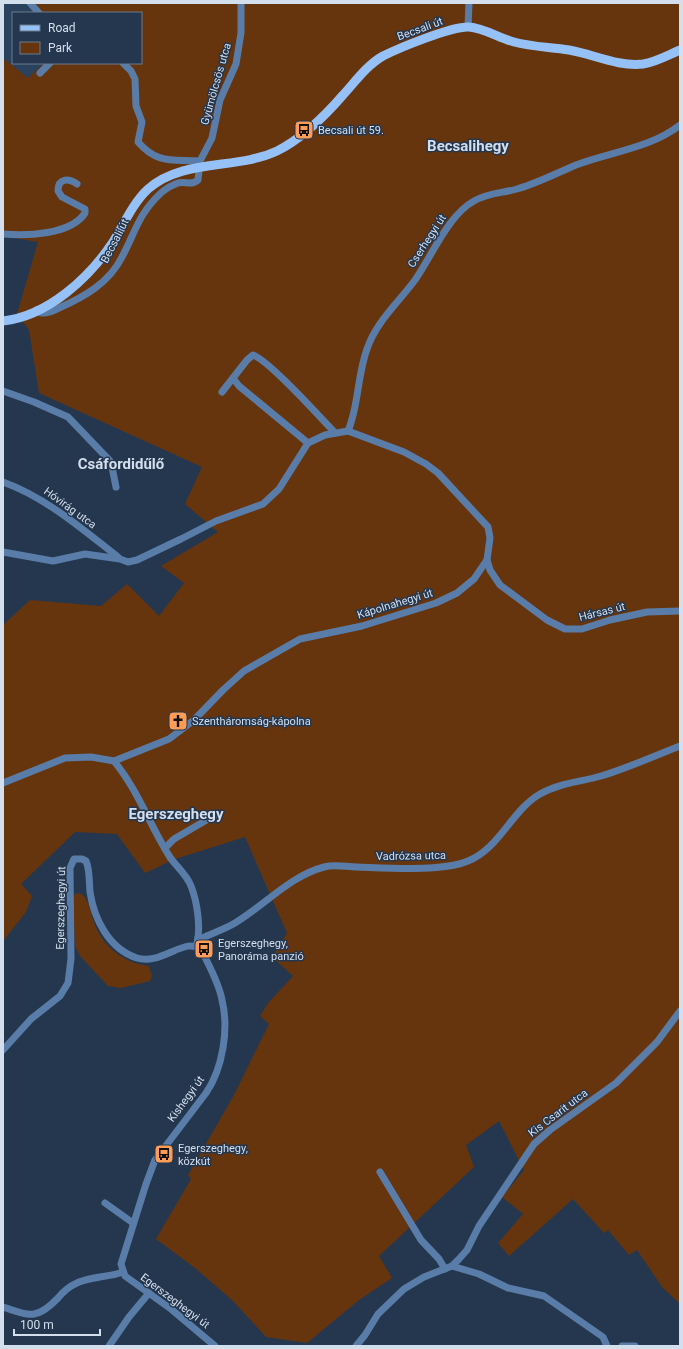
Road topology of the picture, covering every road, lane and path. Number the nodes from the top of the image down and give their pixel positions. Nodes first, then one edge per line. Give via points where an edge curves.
1 (30, 3) edge
2 (241, 3) edge
3 (470, 3) edge
4 (38, 12) edge
5 (468, 27) junction
6 (680, 50) edge
7 (49, 64) edge
8 (125, 64) edge
9 (40, 73) dead end
10 (680, 125) edge
11 (200, 164) junction
12 (77, 184) dead end
13 (3, 234) edge
14 (36, 310) junction
15 (3, 321) edge
16 (233, 378) junction
17 (3, 391) edge
18 (222, 392) dead end
19 (348, 431) junction
20 (335, 433) junction
21 (308, 443) junction
22 (3, 482) edge
23 (116, 487) dead end
24 (3, 552) edge
25 (120, 559) junction
26 (487, 560) junction
27 (680, 611) edge
28 (680, 746) edge
29 (114, 761) junction
30 (3, 783) edge
31 (215, 815) dead end
32 (165, 848) junction
33 (197, 942) junction
34 (680, 1011) edge
35 (3, 1050) edge
36 (380, 1172) dead end
37 (105, 1203) dead end
38 (133, 1223) junction
39 (452, 1266) junction
40 (445, 1269) junction
41 (123, 1272) junction
42 (149, 1293) junction
43 (3, 1307) edge
44 (109, 1346) edge
45 (215, 1346) edge
46 (356, 1346) edge
47 (607, 1346) edge
48 (622, 1346) edge
49 (635, 1346) edge

1 - 4 street
2 - 11 street, Gyümölcsös utca via 241,33 236,64 220,100 212,138
3 - 5 street
5 - 6 main road, Becsali út via 518,43 572,50 631,64 652,62
5 - 11 main road, Becsali út via 451,30 402,48 374,62 320,120 280,150 258,158
7 - 9 street
8 - 11 street via 135,79 136,106 142,122 138,142 146,151 159,158
10 - 19 street, Cserhegyi út via 644,143 517,189 479,199 466,206 451,223 414,282 372,336 363,359 357,406
11 - 14 main road, Becsali út via 150,188 90,271 67,291
11 - 14 street, Becsali út via 200,176 195,182 177,183 152,202 136,226 123,257 106,280 81,298 53,311 41,313
12 - 13 street via 69,179 64,180 59,184 58,191 62,197 85,209 86,214 79,221 47,233
14 - 15 main road, Becsali út
16 - 18 street
16 - 20 street via 246,360 253,355 257,356
16 - 21 street via 239,386
17 - 23 street via 68,418 111,462
19 - 20 street, Kápolnahegyi út
19 - 26 street, Kápolnahegyi út via 408,454 438,473 488,528 490,538
20 - 21 street, Kápolnahegyi út
21 - 25 street via 279,489 263,504 216,521 137,560 128,562
22 - 25 street, Hóvirág utca via 38,497
24 - 25 street via 54,561 85,554
26 - 27 street, Hársas út via 500,585 547,620 565,629 582,629 647,612
26 - 29 street, Kápolnahegyi út via 467,586 448,599 345,631 300,639 282,648 244,672 194,720 169,739
28 - 33 street, Vadrózsa utca via 625,768 539,794 485,850 470,861 431,868 335,865 324,867 288,885 235,923
29 - 30 street via 91,757 65,758
29 - 32 street, Kishegyi út via 128,780
31 - 32 street via 174,839
32 - 33 street, Kishegyi út via 191,885 197,914
33 - 35 street, Egerszeghegyi út via 154,959 138,958 123,951 109,938 97,917 90,893 87,864 82,858 74,859 71,863 70,876 71,959 68,983 60,996 31,1020
33 - 38 street, Kishegyi út via 223,1004 224,1026 218,1069 206,1093 156,1160
34 - 39 street, Kis Csarit utca via 657,1042 616,1083 534,1144 479,1226 467,1250
36 - 40 street via 421,1240
37 - 38 street
38 - 41 street, Kishegyi út via 121,1259
39 - 40 street
39 - 47 street via 479,1274 508,1288 544,1296 603,1337
40 - 46 street via 411,1284 397,1295 378,1314
41 - 42 street, Egerszeghegyi út via 128,1279
41 - 43 street via 75,1283 48,1309 40,1313 19,1313
42 - 44 street
42 - 45 street, Egerszeghegyi út
48 - 49 street

